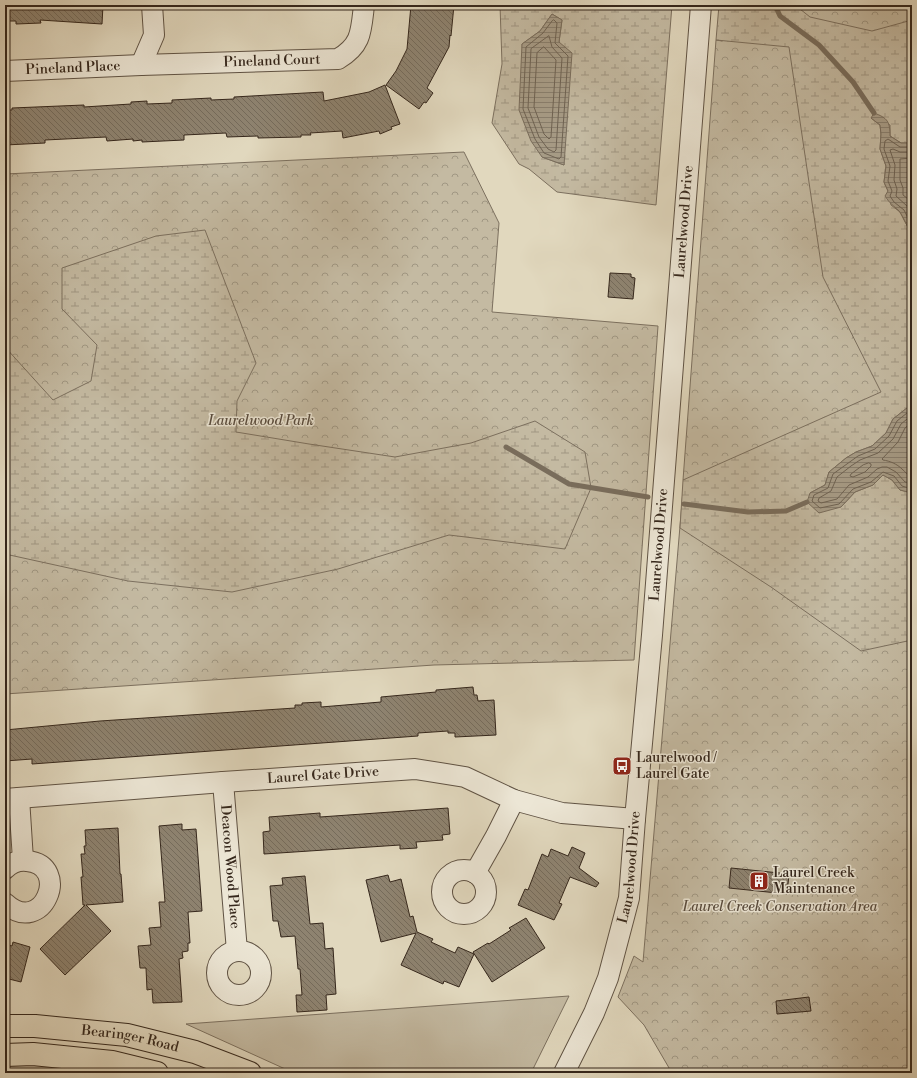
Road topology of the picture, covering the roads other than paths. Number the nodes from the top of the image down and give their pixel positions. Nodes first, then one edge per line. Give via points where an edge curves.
1 (152, 5) edge
2 (364, 5) edge
3 (701, 5) edge
4 (141, 65) junction
5 (5, 71) edge
6 (223, 782) junction
7 (12, 799) edge
8 (514, 800) junction
9 (635, 819) junction
10 (23, 860) junction
11 (5, 869) edge
12 (475, 873) dead end
13 (5, 903) edge
14 (237, 951) dead end
15 (5, 1026) edge
16 (5, 1055) edge
17 (157, 1073) edge
18 (250, 1073) edge
19 (564, 1073) edge

1 - 4 street via 154,35
2 - 4 street, Pineland Court via 362,27 357,43 338,60
3 - 9 street, Laurelwood Drive
4 - 5 street, Pineland Place
6 - 7 street, Laurel Gate Drive
6 - 8 street, Laurel Gate Drive via 415,769 465,777
6 - 14 street, Deacon Wood Place
7 - 10 street
8 - 9 street, Laurel Gate Drive via 562,813
8 - 12 street
9 - 19 street, Laurelwood Drive via 630,898 608,978 594,1013
10 - 11 street via 14,862
10 - 13 street via 33,861 47,872 50,892 40,907 31,911 19,912
15 - 18 main road, Bearinger Road via 35,1026 127,1035 195,1052
16 - 17 main road via 33,1054 112,1062

